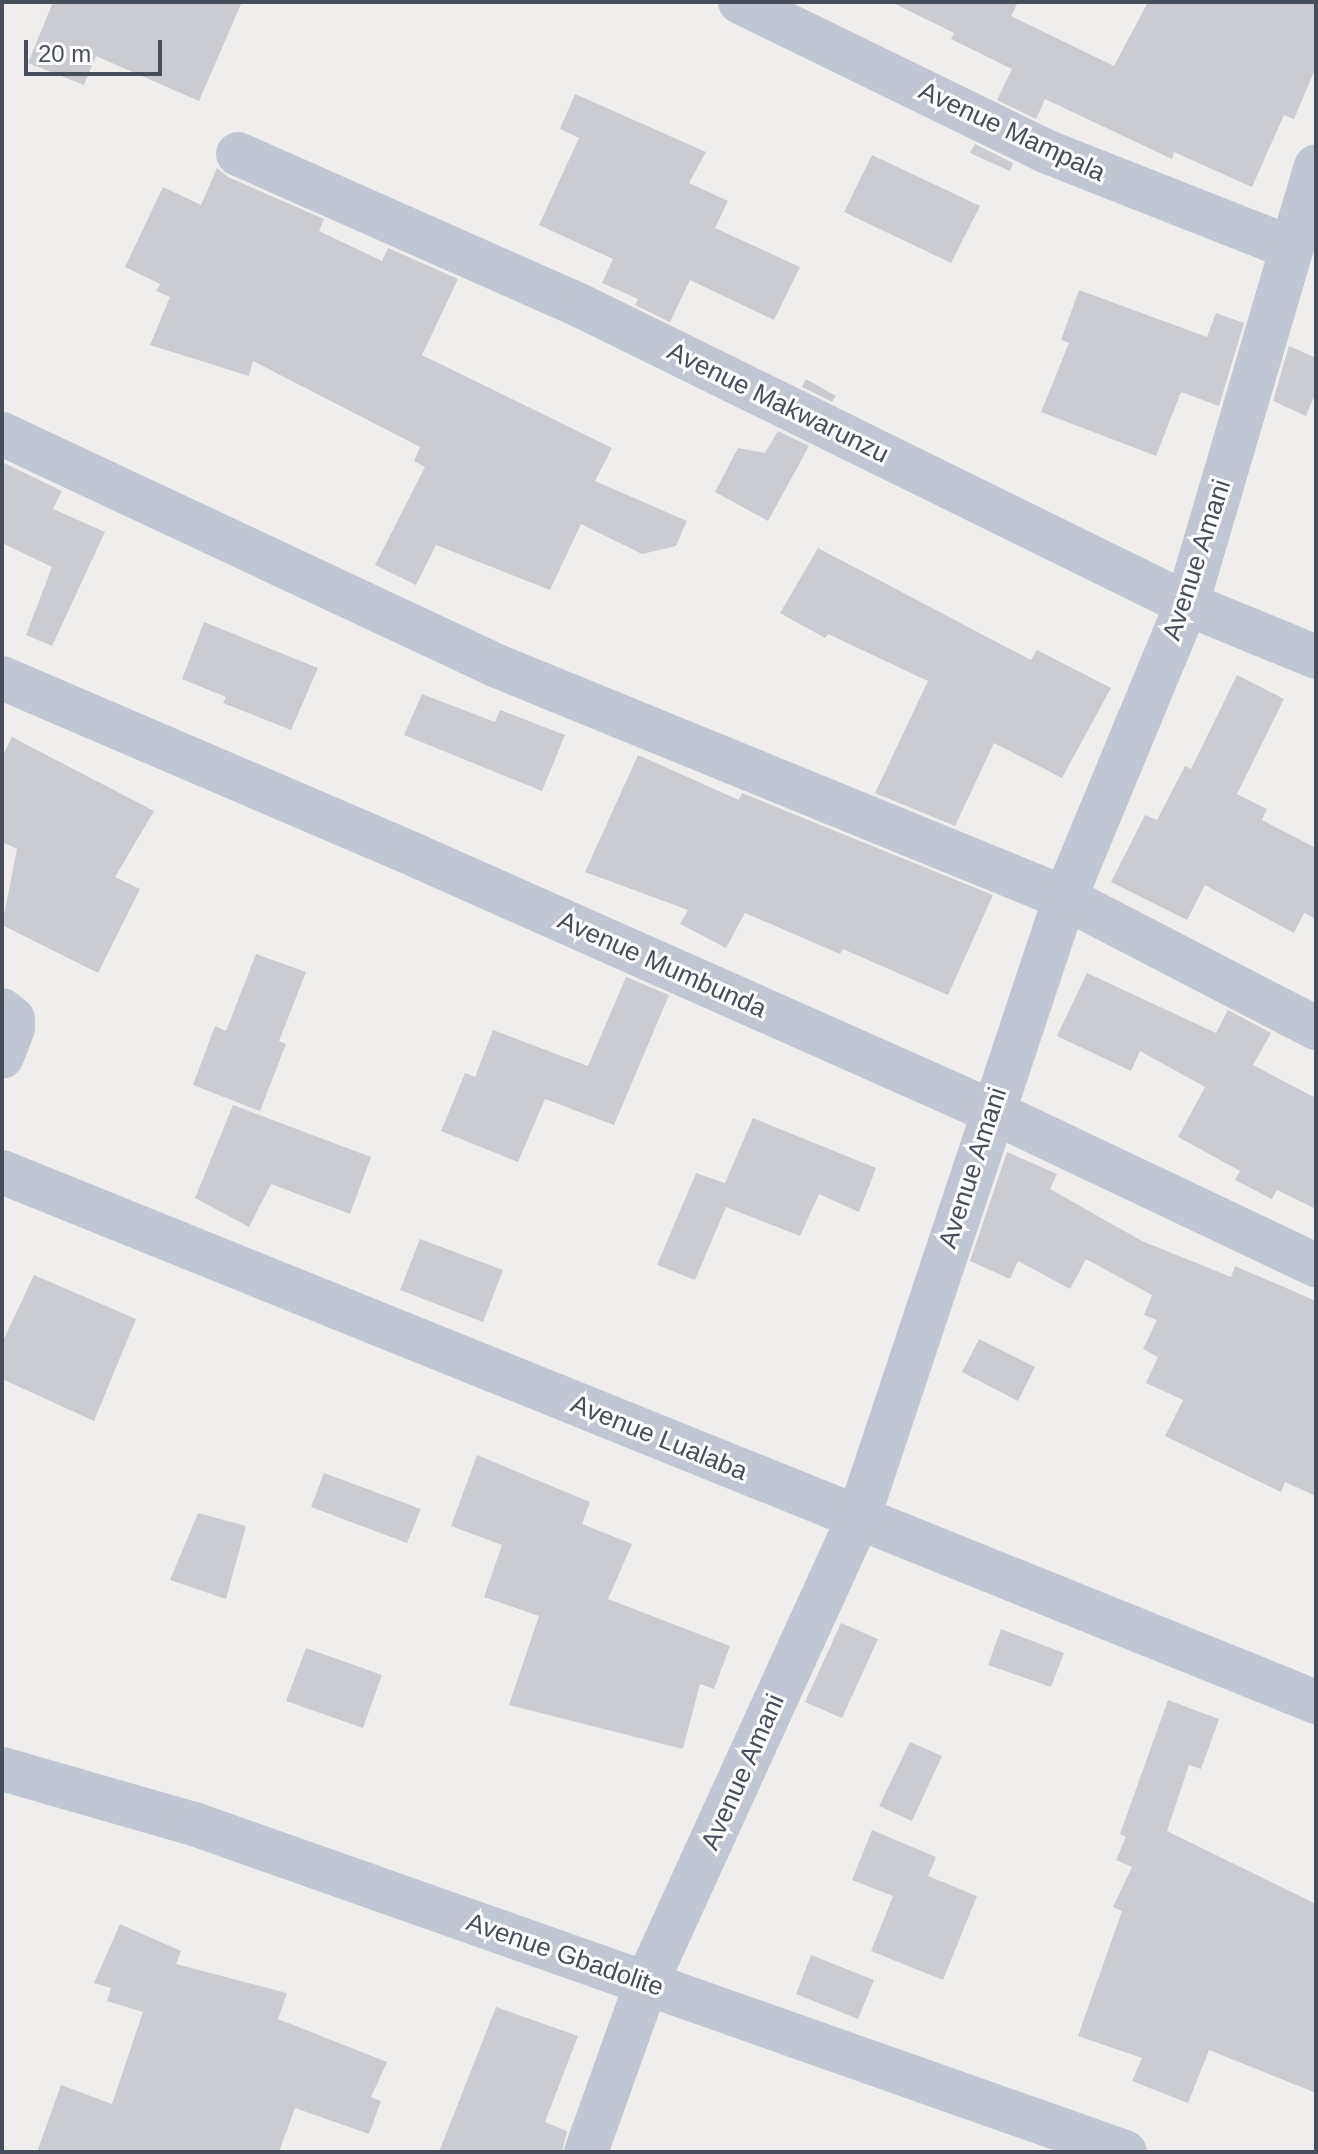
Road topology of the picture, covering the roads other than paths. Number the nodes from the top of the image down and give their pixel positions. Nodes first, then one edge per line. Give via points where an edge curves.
1 (740, 2) edge
2 (238, 154) dead end
3 (1314, 176) edge
4 (1291, 248) junction
5 (2, 434) edge
6 (1187, 604) junction
7 (1316, 657) edge
8 (2, 678) edge
9 (1065, 898) junction
10 (2, 1010) edge
11 (1316, 1028) edge
12 (2, 1057) edge
13 (991, 1111) junction
14 (2, 1172) edge
15 (1316, 1265) edge
16 (858, 1519) junction
17 (1316, 1702) edge
18 (2, 1769) edge
19 (646, 1984) junction
20 (586, 2152) edge
21 (1125, 2152) edge

1 - 4 street, Avenue Mampala via 1045,151
2 - 6 street, Avenue Makwarunzu via 581,306
3 - 4 street, Avenue Amani
4 - 6 street, Avenue Amani
5 - 9 street via 497,666
6 - 7 street, Avenue Makwarunzu
6 - 9 street, Avenue Amani
8 - 13 street, Avenue Mumbunda
9 - 11 street
9 - 13 street, Avenue Amani
10 - 12 street via 13,1019
13 - 15 street, Avenue Mumbunda
13 - 16 street, Avenue Amani
14 - 16 street, Avenue Lualaba
16 - 17 street, Avenue Lualaba
16 - 19 street, Avenue Amani
18 - 19 street, Avenue Gbadolite via 194,1824
19 - 20 street, Avenue Amani
19 - 21 street, Avenue Gbadolite

